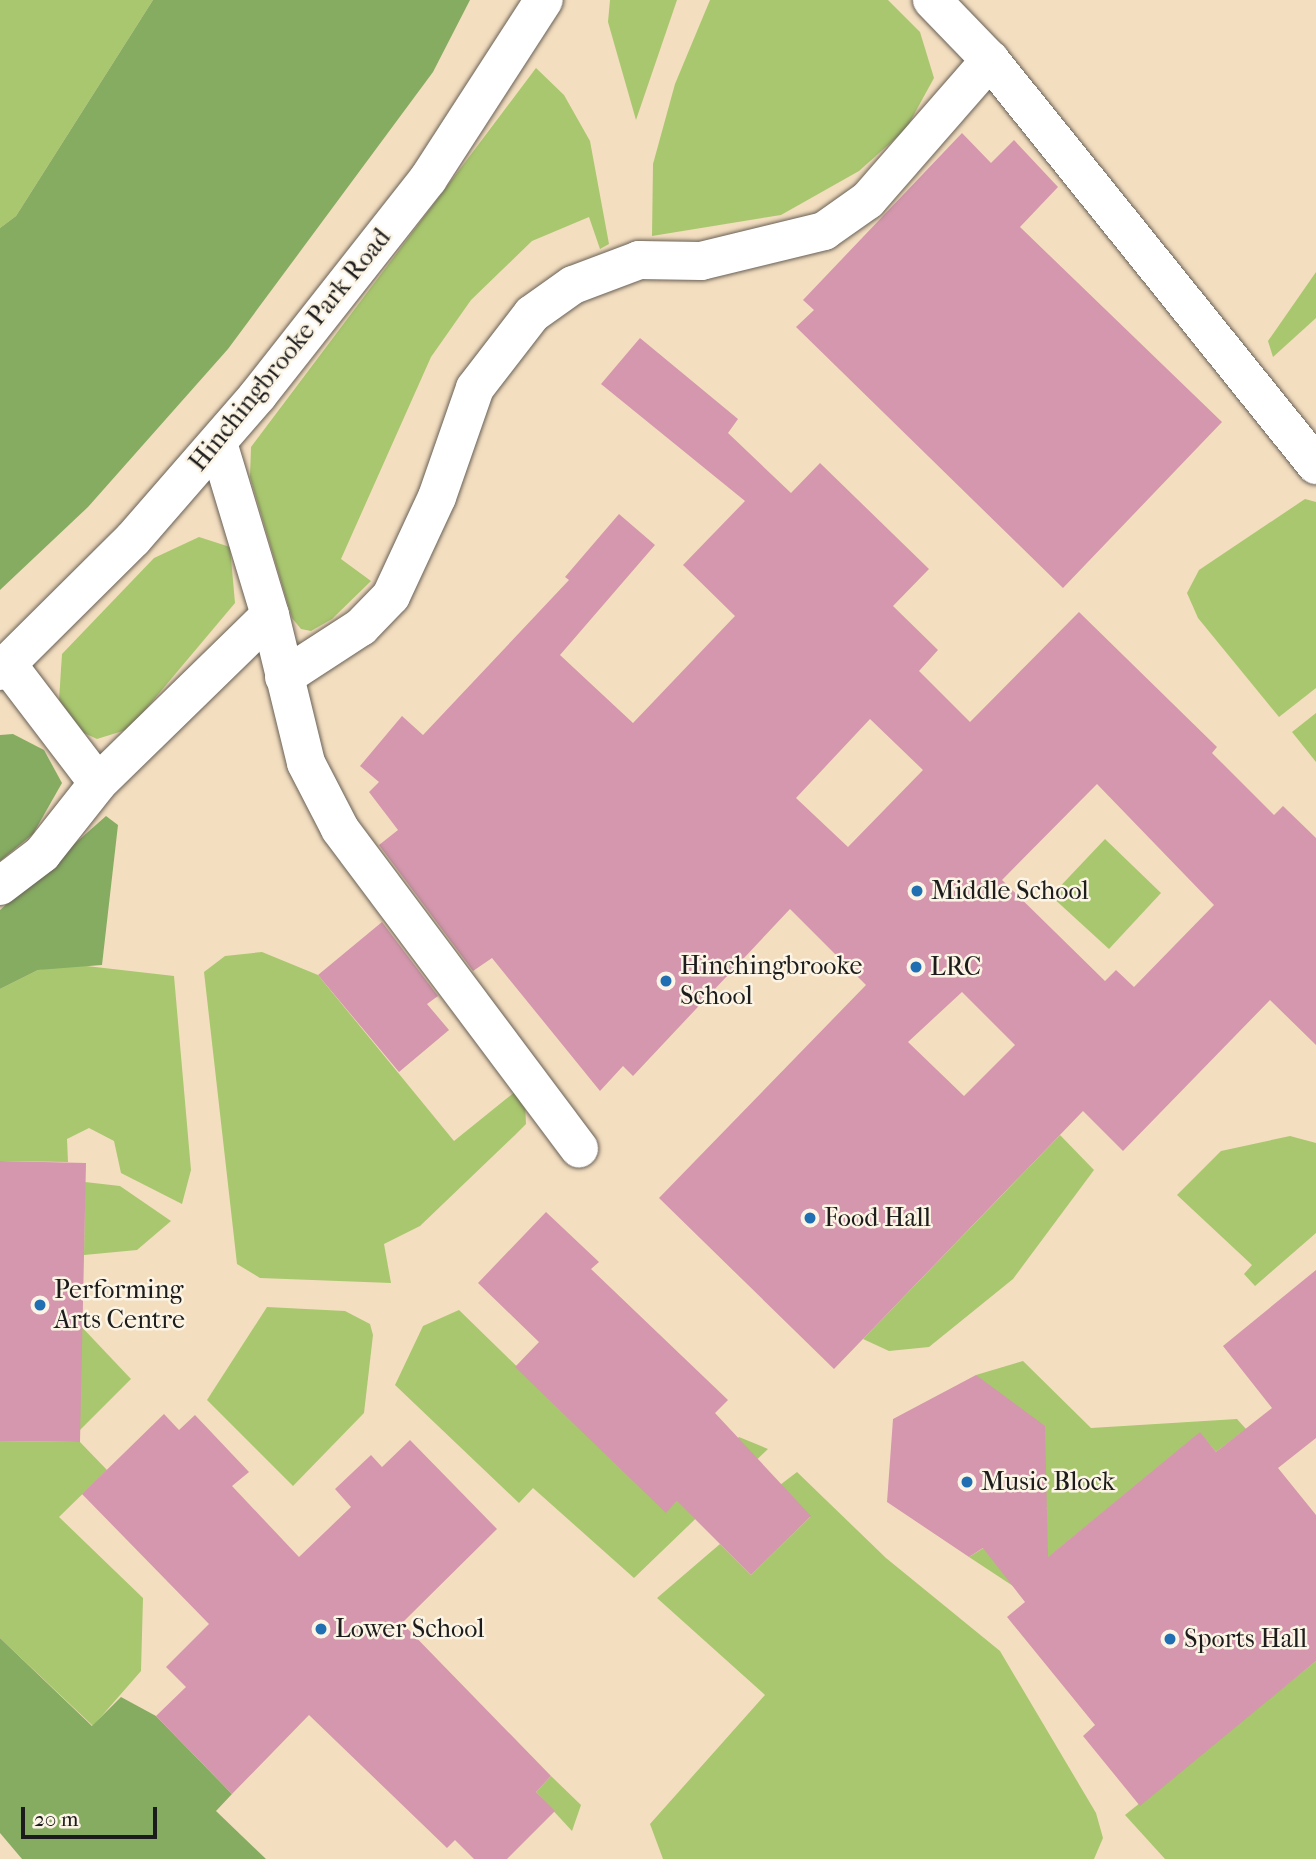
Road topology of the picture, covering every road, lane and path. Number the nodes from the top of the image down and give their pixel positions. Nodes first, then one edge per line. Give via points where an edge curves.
1 (544, 0) edge
2 (932, 0) edge
3 (989, 60) junction
4 (218, 443) junction
5 (1316, 465) edge
6 (270, 615) junction
7 (4, 668) edge
8 (284, 677) junction
9 (98, 783) junction
10 (0, 886) edge
11 (579, 1149) dead end

1 - 4 street, Hinchingbrooke Park Road via 428,179
2 - 3 street
3 - 5 street
3 - 8 street via 868,200 824,231 701,261 639,260 573,285 532,314 475,388 437,497 391,596 361,627
4 - 6 street
4 - 7 street, Hinchingbrooke Park Road
6 - 8 street
6 - 9 street
7 - 9 street
8 - 11 street via 306,763 340,829
9 - 10 street via 41,854

